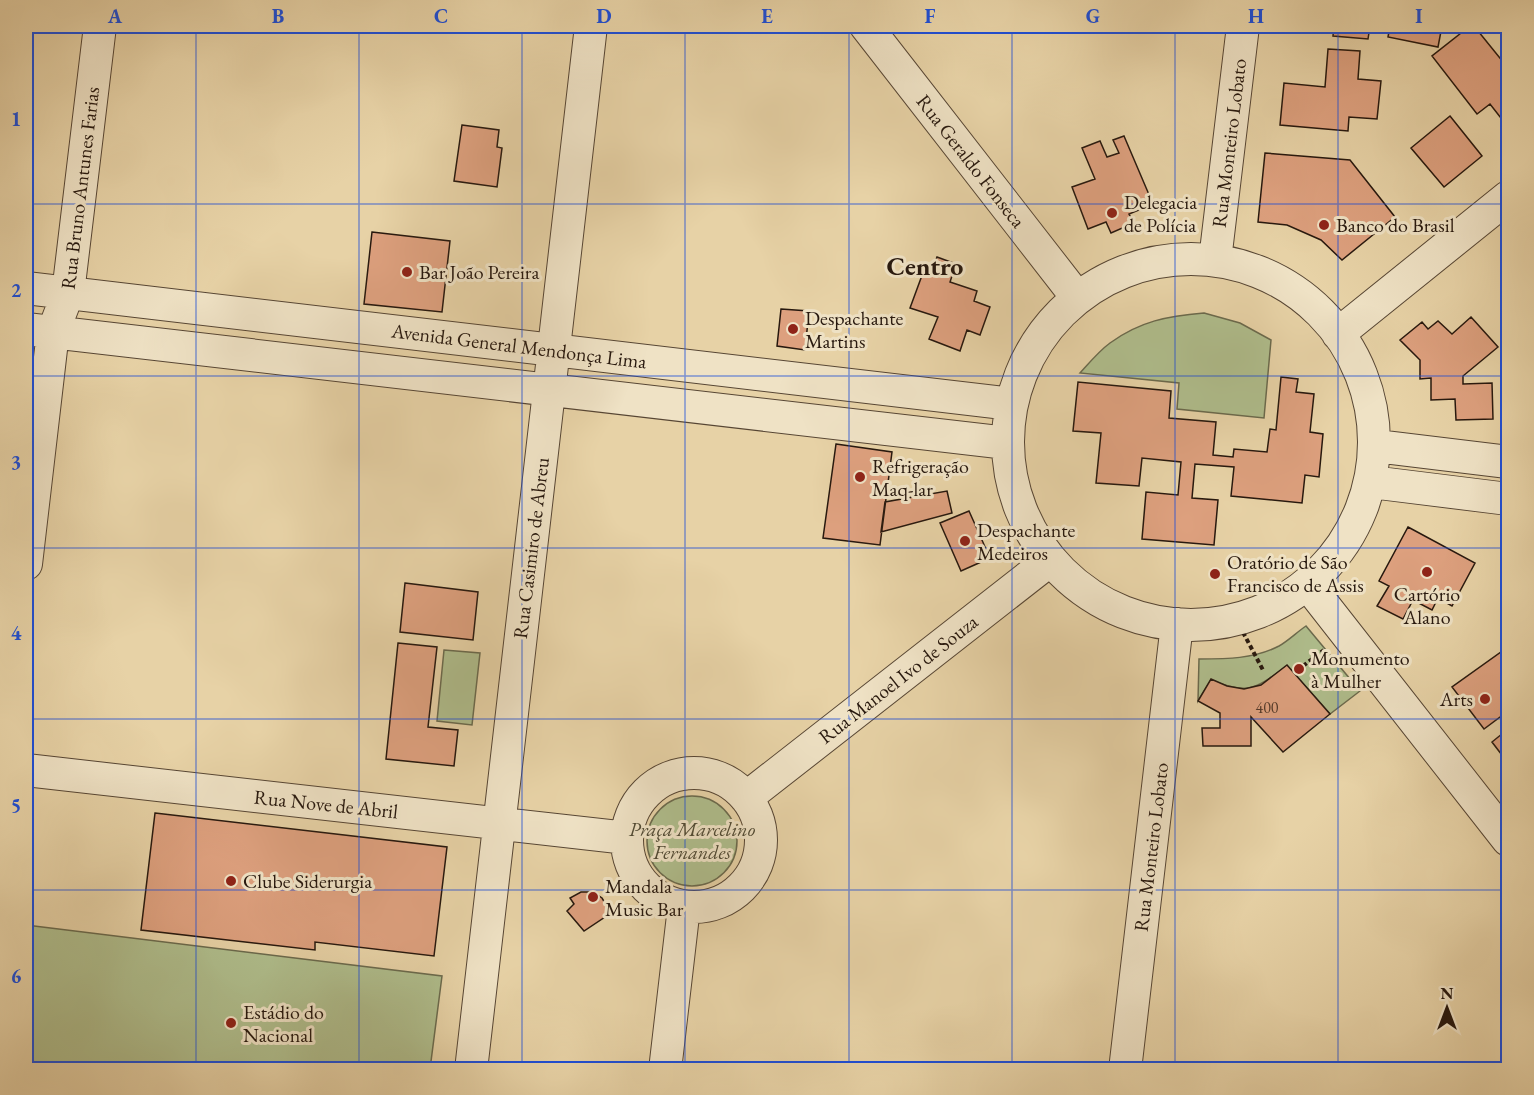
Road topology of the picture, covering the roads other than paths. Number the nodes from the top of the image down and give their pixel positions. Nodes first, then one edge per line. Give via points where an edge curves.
1 (100, 26) edge
2 (591, 26) edge
3 (866, 26) edge
4 (1243, 26) edge
5 (1509, 197) edge
6 (1215, 260) junction
7 (26, 288) edge
8 (68, 293) junction
9 (1076, 296) junction
10 (39, 330) edge
11 (1338, 334) junction
12 (554, 350) junction
13 (549, 390) junction
14 (1012, 404) junction
15 (1007, 443) junction
16 (1376, 446) junction
17 (1509, 462) edge
18 (1371, 482) junction
19 (29, 499) edge
20 (1509, 499) edge
21 (1049, 561) junction
22 (26, 564) edge
23 (1309, 586) junction
24 (1177, 624) junction
25 (26, 770) edge
26 (746, 798) junction
27 (500, 823) junction
28 (627, 838) junction
29 (1509, 840) edge
30 (684, 907) junction
31 (471, 1070) edge
32 (665, 1070) edge
33 (1125, 1070) edge

1 - 8 street, Rua Bruno Antunes Farias
2 - 12 street, Rua Casimiro de Abreu
3 - 9 street, Rua Geraldo Fonseca
4 - 6 street, Rua Monteiro Lobato
5 - 11 street
6 - 9 street via 1164,259 1117,272
6 - 11 street via 1263,273 1309,302
7 - 8 street, Avenida General Mendonça Lima
8 - 10 street, Rua Bruno Antunes Farias
8 - 12 street, Avenida General Mendonça Lima
9 - 14 street via 1042,330 1022,364
10 - 13 street, Avenida General Mendonça Lima
10 - 19 street, Rua Bruno Antunes Farias
11 - 16 street via 1355,361 1370,400
12 - 13 street, Rua Casimiro de Abreu
12 - 14 street, Avenida General Mendonça Lima
13 - 15 street, Avenida General Mendonça Lima
13 - 27 street, Rua Casimiro de Abreu
14 - 15 street
15 - 21 street via 1009,478 1023,518
16 - 17 street
16 - 18 street
18 - 20 street
18 - 23 street via 1359,517 1336,555
19 - 22 street, Rua Bruno Antunes Farias
21 - 24 street via 1085,591 1127,613
21 - 26 street, Rua Manoel Ivo de Souza
23 - 24 street via 1275,606 1236,619
23 - 29 street
24 - 33 street, Rua Monteiro Lobato
25 - 27 street, Rua Nove de Abril
26 - 28 street via 720,778 679,775 659,783 642,798 631,816
26 - 30 street via 760,829 760,851 753,871 740,888 722,900
27 - 28 street, Rua Nove de Abril
27 - 31 street, Rua Casimiro de Abreu
28 - 30 street via 628,856 647,888 662,900
30 - 32 street

